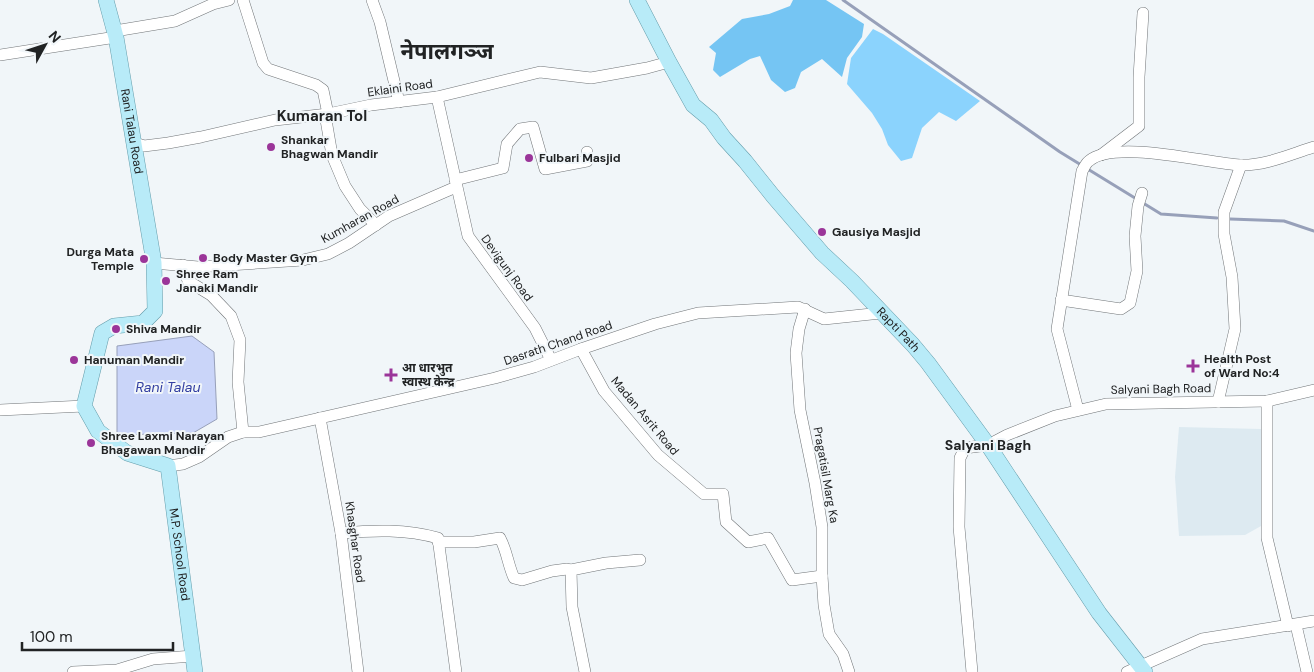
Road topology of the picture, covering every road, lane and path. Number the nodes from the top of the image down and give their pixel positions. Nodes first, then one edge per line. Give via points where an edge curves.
1 (106, 0) edge
2 (229, 0) edge
3 (243, 0) edge
4 (372, 0) edge
5 (637, 0) edge
6 (1143, 14) dead end
7 (115, 34) junction
8 (0, 55) edge
9 (669, 62) junction
10 (437, 97) junction
11 (399, 102) junction
12 (326, 114) junction
13 (135, 144) junction
14 (1314, 146) edge
15 (587, 152) dead end
16 (1100, 156) junction
17 (1241, 165) junction
18 (456, 183) junction
19 (1142, 193) dead end
20 (376, 224) junction
21 (154, 263) junction
22 (183, 265) junction
23 (1061, 300) junction
24 (805, 309) junction
25 (881, 313) junction
26 (580, 349) junction
27 (551, 360) junction
28 (1314, 390) edge
29 (1267, 401) junction
30 (1218, 402) junction
31 (84, 406) junction
32 (0, 410) edge
33 (1078, 410) junction
34 (320, 418) junction
35 (243, 432) junction
36 (988, 445) junction
37 (168, 466) junction
38 (341, 532) junction
39 (438, 542) junction
40 (640, 560) dead end
41 (571, 570) junction
42 (822, 576) junction
43 (1314, 621) edge
44 (1292, 625) junction
45 (193, 656) junction
46 (1138, 670) edge
47 (73, 672) edge
48 (195, 672) edge
49 (358, 672) edge
50 (456, 672) edge
51 (585, 672) edge
52 (849, 672) edge
53 (972, 672) edge
54 (1307, 672) edge

1 - 7 main road, Rani Talau Road
2 - 7 street via 175,21
3 - 12 street via 263,64 268,69 302,79 323,90
4 - 11 street
5 - 9 main road, Rapti Path
6 - 16 street via 1139,126
7 - 8 street
7 - 13 main road, Rani Talau Road
9 - 10 street, Eklaini Road via 592,78 540,72
9 - 25 main road, Rapti Path via 693,104 711,120 822,253
10 - 11 street, Eklaini Road
10 - 18 street, Devigunj Road
11 - 12 street, Eklaini Road
12 - 13 street, Eklaini Road via 275,120 177,141 144,146
12 - 20 street via 332,155 346,186 360,209
13 - 21 main road, Rani Talau Road
14 - 17 street via 1264,162
15 - 18 street, Kumharan Road via 587,161 545,169 533,127 520,130 507,144 503,168
16 - 17 street via 1126,151
16 - 23 street via 1085,166
17 - 30 street, Salyani Bagh Road via 1224,212 1235,329
18 - 20 street, Kumharan Road
18 - 27 street, Devigunj Road via 468,236 535,328
19 - 23 street via 1135,236 1137,271 1130,303 1121,309
20 - 22 street, Kumharan Road via 328,254 303,260 198,267
21 - 22 street, Kumharan Road
21 - 31 main road, Rani Talau Road via 156,311 143,323 114,326 102,333
22 - 35 street via 188,281 211,295 230,316 240,340 238,382
23 - 33 street via 1057,329
24 - 25 street, Dasrath Chand Road via 824,319
24 - 26 street, Dasrath Chand Road via 698,313
24 - 42 street, Pragatisil Marg Ka via 796,353 800,410 822,527
25 - 36 main road, Rapti Path via 914,345
26 - 27 street, Dasrath Chand Road
26 - 42 street, Madan Asrit Road via 604,391 658,455 704,494 723,494 726,522 748,542 768,538 792,580
27 - 34 street, Dasrath Chand Road via 496,378
28 - 29 street
29 - 30 street
29 - 44 street via 1266,538
30 - 33 street, Salyani Bagh Road via 1106,404
31 - 32 street
31 - 37 main road via 98,431 127,453
33 - 36 street, Salyani Bagh Road via 1043,420
34 - 35 street, Dasrath Chand Road via 259,432
34 - 38 street, Khasghar Road
35 - 37 street, Dasrath Chand Road via 228,437 199,457
36 - 46 main road, Rapti Path
36 - 53 street, Salyani Bagh Road via 965,448 960,458 959,527
37 - 45 main road, M.P. School Road
38 - 39 street via 404,532 438,538
38 - 49 street, Khasghar Road
39 - 41 street via 500,538 510,571 514,578 522,580 552,571
39 - 50 street
40 - 41 street
41 - 51 street via 572,607
42 - 52 street, Pragatisil Marg Ka via 829,634 844,654
43 - 44 street
44 - 46 street via 1202,639
44 - 54 street
45 - 47 street via 154,659 117,670
45 - 48 main road, M.P. School Road

